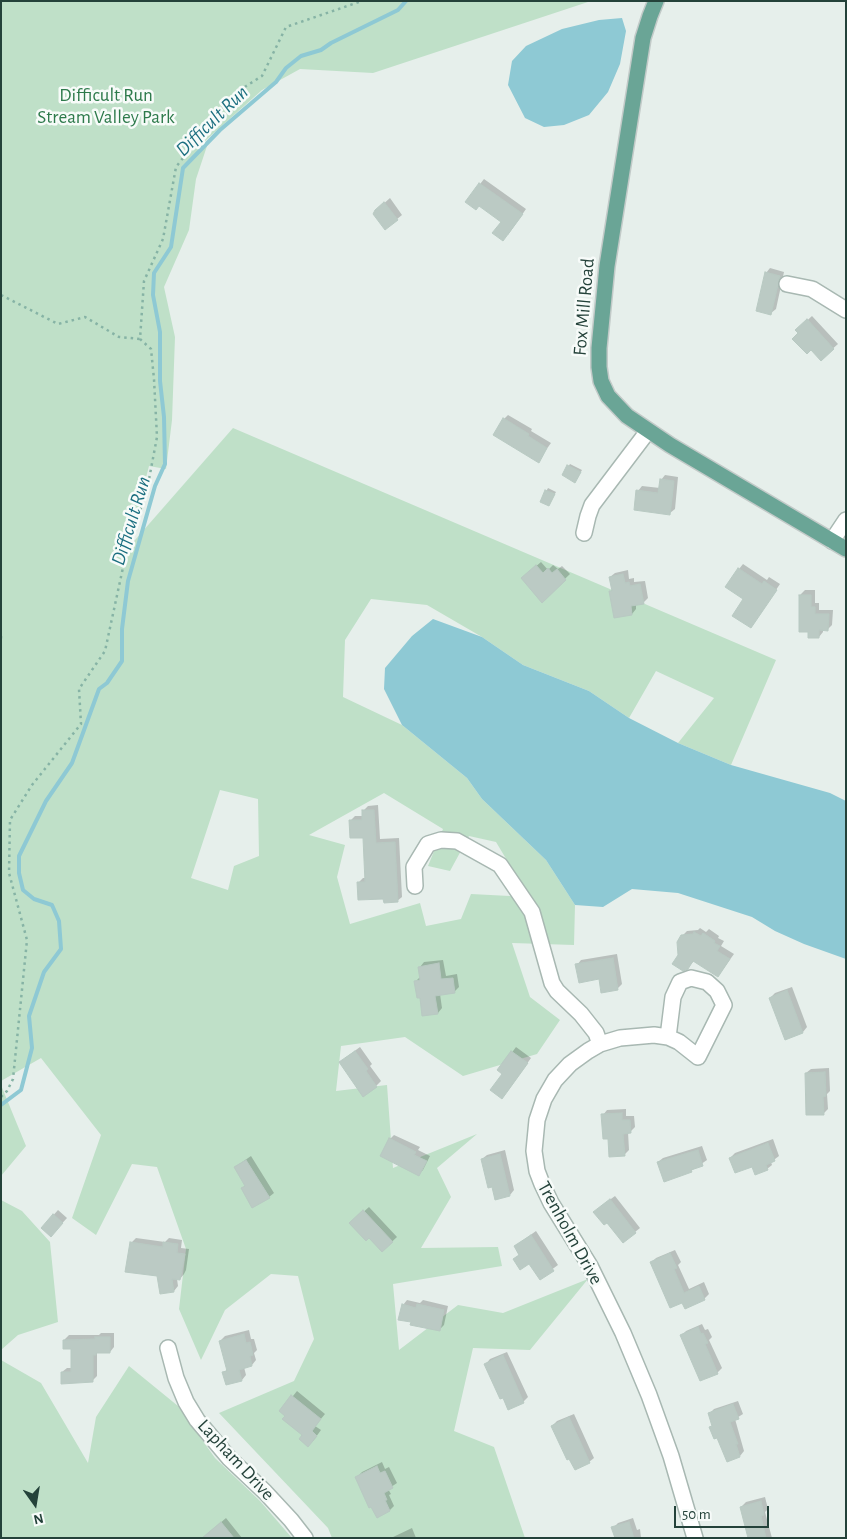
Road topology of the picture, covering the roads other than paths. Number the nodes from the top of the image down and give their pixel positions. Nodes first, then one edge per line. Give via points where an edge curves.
1 (656, 1) edge
2 (787, 284) dead end
3 (846, 310) edge
4 (648, 431) junction
5 (846, 520) edge
6 (584, 533) dead end
7 (832, 541) junction
8 (846, 549) edge
9 (415, 886) dead end
10 (668, 1037) junction
11 (600, 1044) junction
12 (168, 1348) dead end
13 (305, 1538) edge
14 (695, 1538) edge

1 - 4 main road, Fox Mill Road via 643,38 633,93 606,266 599,348 601,381 608,396 627,416
2 - 3 street via 812,289
4 - 6 street via 592,505
4 - 7 main road, Fox Mill Road
5 - 7 street
7 - 8 main road, Fox Mill Road
9 - 11 street via 414,867 428,844 441,840 457,841 500,865 532,912 552,983 582,1014
10 - 10 street, Trenholm Drive via 698,1057 724,1005 717,991 707,982 691,978 680,982 673,996
10 - 11 street, Trenholm Drive via 640,1035
11 - 14 street, Trenholm Drive via 570,1064 544,1099 535,1130 537,1171 551,1203 590,1266 623,1333 671,1456
12 - 13 street, Lapham Drive via 176,1378 197,1420

